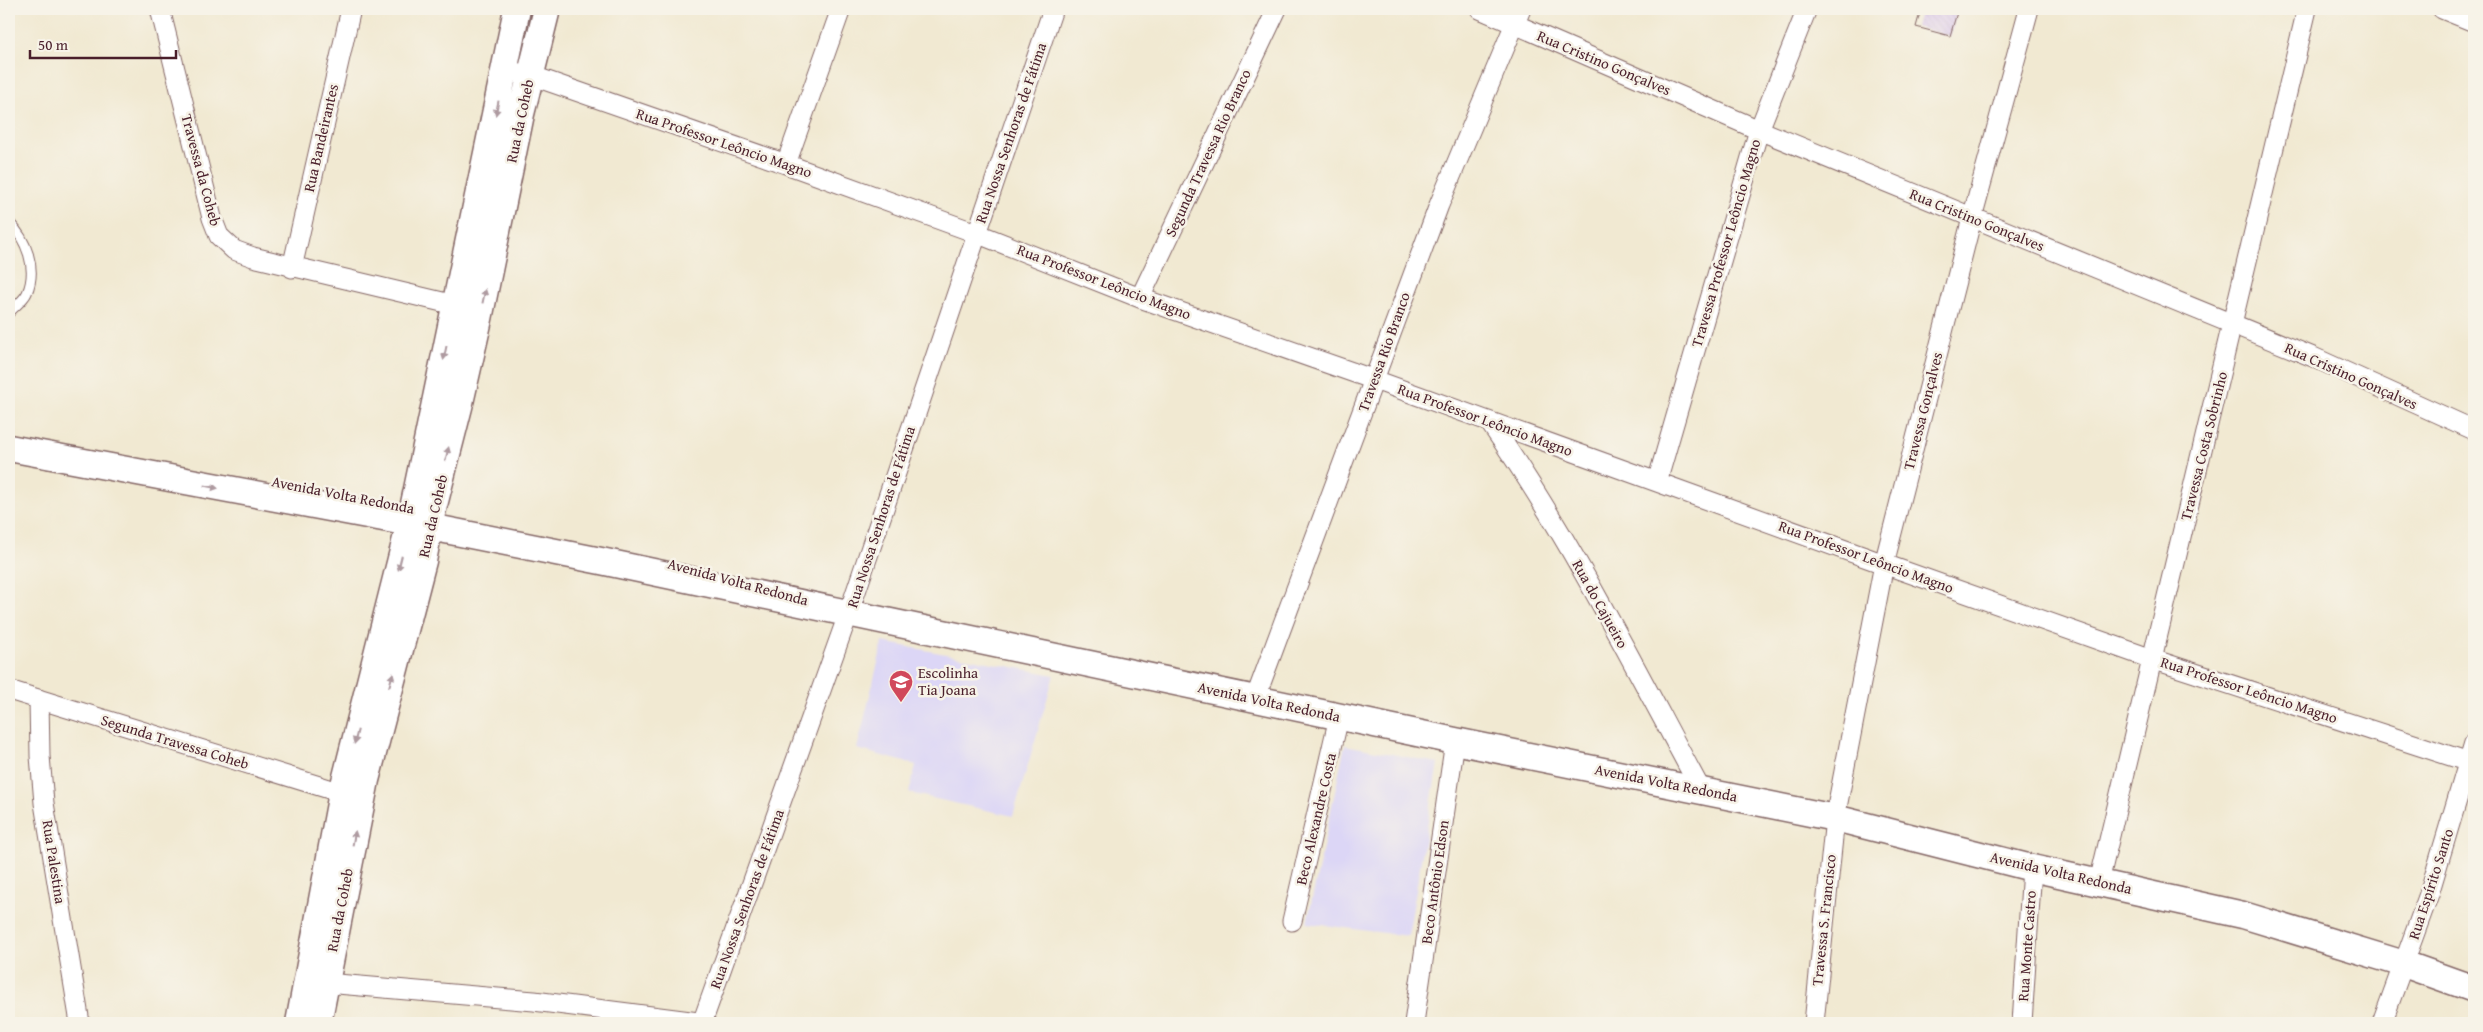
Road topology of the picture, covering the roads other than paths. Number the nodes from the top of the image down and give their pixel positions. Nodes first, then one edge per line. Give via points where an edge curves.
1 (160, 9) edge
2 (351, 9) edge
3 (517, 9) edge
4 (547, 9) edge
5 (841, 9) edge
6 (1053, 9) edge
7 (1276, 9) edge
8 (1480, 9) edge
9 (1807, 9) edge
10 (2029, 9) edge
11 (2307, 9) edge
12 (2442, 9) edge
13 (1517, 16) edge
14 (2474, 22) edge
15 (504, 70) junction
16 (530, 75) junction
17 (1759, 130) junction
18 (786, 164) junction
19 (1972, 218) junction
20 (9, 222) edge
21 (976, 233) junction
22 (292, 268) junction
23 (1140, 298) junction
24 (454, 305) junction
25 (9, 312) edge
26 (2233, 326) junction
27 (1372, 379) junction
28 (1490, 423) junction
29 (2474, 430) edge
30 (9, 432) edge
31 (9, 448) edge
32 (1657, 482) junction
33 (421, 518) junction
34 (1884, 564) junction
35 (850, 612) junction
36 (2152, 659) junction
37 (9, 690) edge
38 (39, 699) junction
39 (1255, 699) junction
40 (1339, 717) junction
41 (1455, 741) junction
42 (2474, 743) edge
43 (2469, 762) junction
44 (1701, 790) junction
45 (342, 793) junction
46 (1835, 818) junction
47 (2032, 868) junction
48 (2099, 882) junction
49 (1292, 921) dead end
50 (2404, 964) junction
51 (326, 983) junction
52 (2474, 989) edge
53 (80, 1023) edge
54 (299, 1023) edge
55 (318, 1023) edge
56 (703, 1023) edge
57 (706, 1023) edge
58 (1414, 1023) edge
59 (1814, 1023) edge
60 (2022, 1023) edge
61 (2382, 1023) edge

1 - 22 street, Travessa da Coheb via 196,160 219,236 234,250
2 - 22 street, Rua Bandeirantes
3 - 15 street, Rua da Coheb
4 - 16 street, Rua da Coheb
5 - 18 street
6 - 21 street, Rua Nossa Senhoras de Fátima
7 - 23 street, Segunda Travessa Rio Branco
8 - 13 street, Rua Cristino Gonçalves
9 - 17 street, Travessa Professor Leôncio Magno
10 - 19 street, Travessa Gonçalves
11 - 26 street, Travessa Costa Sobrinho
12 - 14 street
13 - 17 street, Rua Cristino Gonçalves
13 - 27 street, Travessa Rio Branco
15 - 16 street, Rua Professor Leôncio Magno
15 -> 24 street, Rua da Coheb
16 - 18 street, Rua Professor Leôncio Magno
33 -> 16 street, Rua da Coheb via 480,319
17 - 19 street, Rua Cristino Gonçalves
17 - 32 street, Travessa Professor Leôncio Magno
18 - 21 street, Rua Professor Leôncio Magno
19 - 26 street, Rua Cristino Gonçalves
19 - 34 street, Travessa Gonçalves
20 - 25 lane via 22,238 30,259 31,276 27,294
21 - 23 street, Rua Professor Leôncio Magno
21 - 35 street, Rua Nossa Senhoras de Fátima
22 - 24 street, Travessa da Coheb
23 - 27 street, Rua Professor Leôncio Magno
24 -> 33 street, Rua da Coheb
26 - 29 street, Rua Cristino Gonçalves via 2313,357
26 - 36 street, Travessa Costa Sobrinho
27 - 28 street, Rua Professor Leôncio Magno
27 - 39 street, Travessa Rio Branco
28 - 32 street, Rua Professor Leôncio Magno
28 - 44 street, Rua do Cajueiro via 1520,466 1589,582
30 - 33 street, Avenida Volta Redonda
31 -> 33 street, Avenida Volta Redonda
32 - 34 street, Rua Professor Leôncio Magno
33 - 35 street, Avenida Volta Redonda
33 -> 45 street, Rua da Coheb
51 -> 33 street, Rua da Coheb via 366,780 423,561
34 - 36 street, Rua Professor Leôncio Magno
34 - 46 street, Travessa Gonçalves
35 - 39 street, Avenida Volta Redonda
35 - 56 street, Rua Nossa Senhoras de Fátima
36 - 43 street, Rua Professor Leôncio Magno
36 - 48 street, Travessa Costa Sobrinho
37 - 38 street, Segunda Travessa Coheb
38 - 45 street, Segunda Travessa Coheb
38 - 53 street, Rua Palestina via 44,803
39 - 40 street, Avenida Volta Redonda
40 - 41 street, Avenida Volta Redonda
40 - 49 street, Beco Alexandre Costa
41 - 44 street, Avenida Volta Redonda
41 - 58 street, Beco Antônio Edson
42 - 43 street, Rua Espírito Santo
43 - 50 street, Rua Espírito Santo
44 - 46 street, Avenida Volta Redonda
45 - 54 street, Rua da Coheb
46 - 47 street, Avenida Volta Redonda
46 - 59 street, Travessa S. Francisco
47 - 48 street, Avenida Volta Redonda
47 - 60 street, Rua Monte Castro
48 - 50 street, Avenida Volta Redonda via 2243,915
50 - 52 street, Avenida Volta Redonda
50 - 61 street, Rua Espírito Santo
51 - 55 street, Rua da Coheb
51 - 56 street via 534,1001
56 - 57 street

